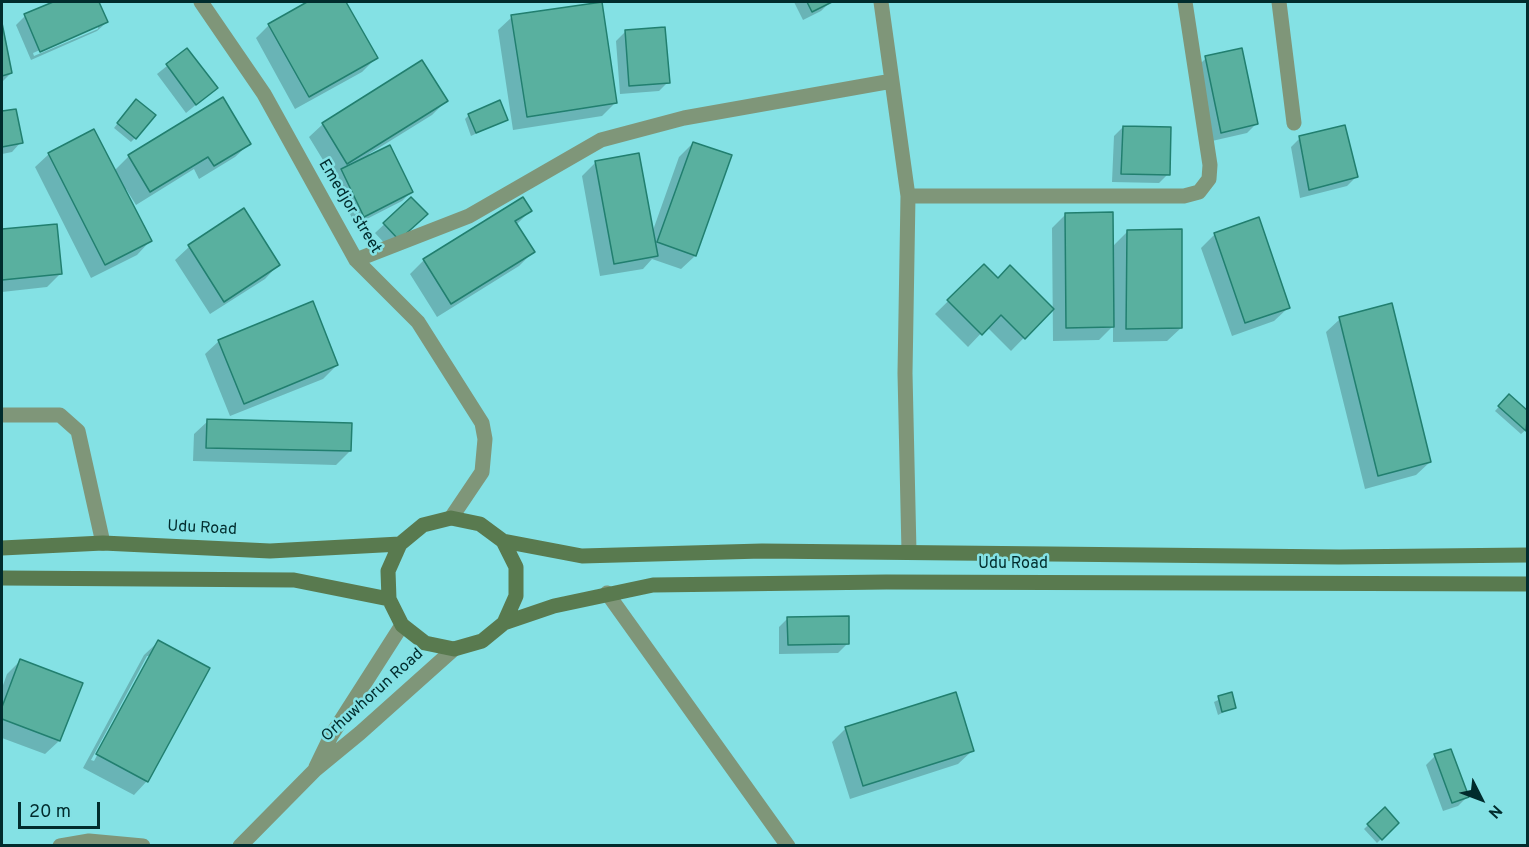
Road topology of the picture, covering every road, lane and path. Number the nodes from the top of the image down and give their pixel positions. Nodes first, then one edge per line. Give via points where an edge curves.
1 (201, 2) edge
2 (881, 2) edge
3 (1185, 2) edge
4 (1279, 2) edge
5 (892, 81) junction
6 (1294, 123) dead end
7 (908, 196) junction
8 (356, 260) junction
9 (2, 415) edge
10 (451, 518) junction
11 (503, 541) junction
12 (104, 543) junction
13 (400, 544) junction
14 (2, 548) edge
15 (909, 552) junction
16 (1527, 555) edge
17 (2, 578) edge
18 (1527, 584) edge
19 (607, 594) junction
20 (389, 599) junction
21 (504, 622) junction
22 (402, 626) junction
23 (454, 649) junction
24 (315, 770) junction
25 (60, 846) edge
26 (143, 846) edge
27 (240, 846) edge
28 (788, 846) edge

1 - 8 street, Emedjor street via 264,94
2 - 5 street
3 - 7 street via 1210,165 1209,178 1199,192 1184,196
4 - 6 street
5 - 7 street
5 - 8 street via 684,118 601,140 469,216
7 - 15 street via 905,373
8 - 10 street, Emedjor street via 418,322 482,423 482,472
9 - 12 street via 60,415 78,430
10 - 11 main road via 480,524
10 - 13 main road via 423,525
11 - 15 main road, Udu Road via 582,556
11 - 21 main road via 516,567 516,596
12 - 13 main road, Udu Road via 270,551
12 - 14 main road, Udu Road
13 - 20 main road via 388,570
15 - 16 main road, Udu Road
17 - 20 main road via 294,580
18 - 19 main road, Udu Road via 886,582 653,585
19 - 21 main road, Udu Road
19 - 28 street
20 - 22 main road
21 - 23 main road via 482,641
22 - 23 main road via 425,643
22 - 24 street, Orhuwhorun Road via 331,736
23 - 24 street, Orhuwhorun Road
24 - 27 street, Orhuwhorun Road
25 - 26 street via 89,841

